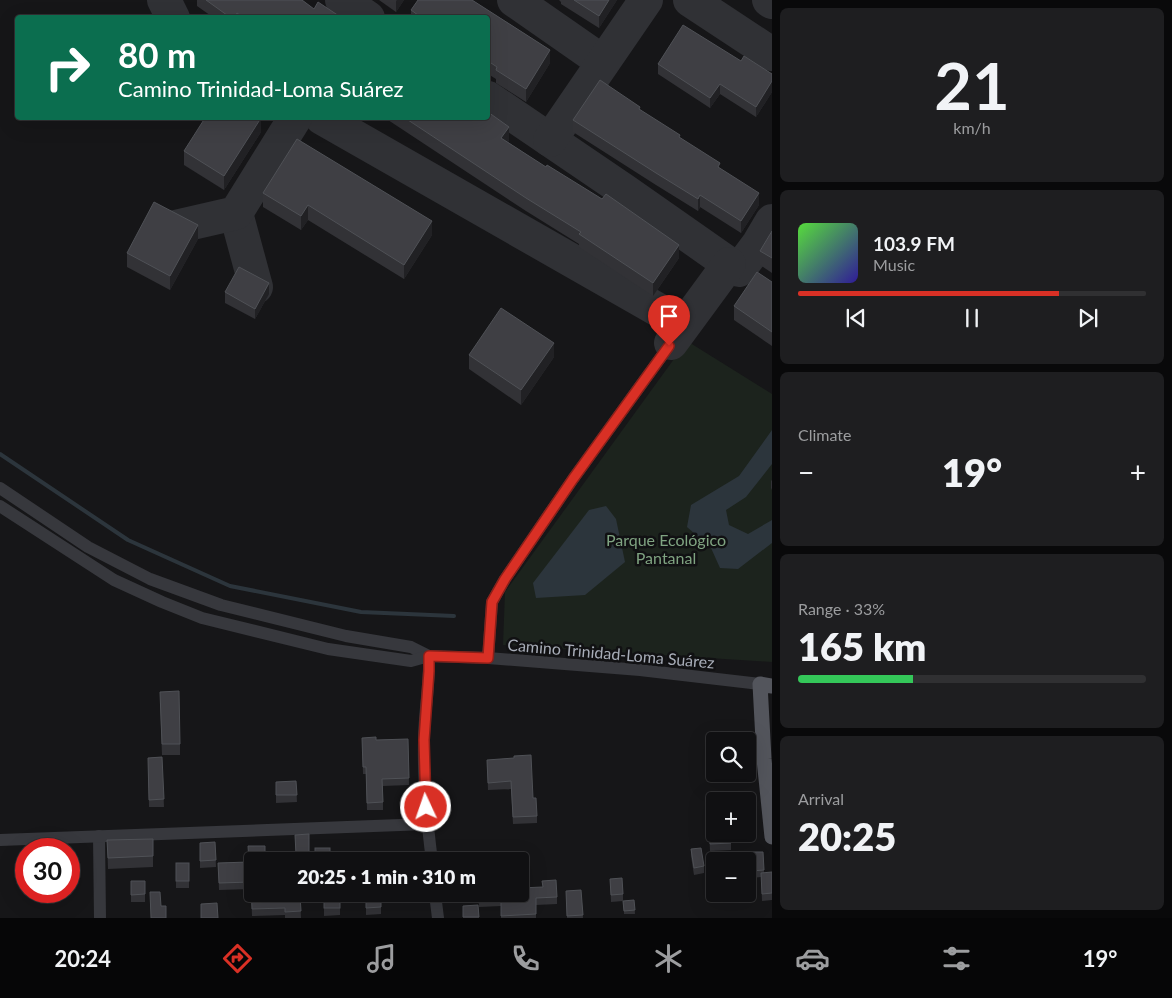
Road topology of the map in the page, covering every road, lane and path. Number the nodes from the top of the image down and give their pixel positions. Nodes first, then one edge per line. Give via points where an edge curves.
1 (669, 346) dead end
2 (0, 488) edge
3 (0, 506) edge
4 (429, 656) junction
5 (488, 658) junction
6 (766, 685) edge
7 (427, 824) junction
8 (99, 836) junction
9 (772, 837) edge
10 (0, 840) edge
11 (431, 852) edge
12 (436, 902) edge
13 (100, 918) edge
14 (438, 918) edge

1 - 5 street via 505,579 492,602
2 - 4 street, Camino Trinidad-Loma Suárez via 88,547 150,580 221,606 337,634 411,647
3 - 4 street, Camino Trinidad-Loma Suárez via 114,580 202,618 328,649 411,661
4 - 5 street, Camino Trinidad-Loma Suárez
4 - 7 street via 424,740
5 - 6 street, Camino Trinidad-Loma Suárez via 640,670
6 - 9 main road via 764,759
7 - 8 street
7 - 11 street
8 - 10 street
8 - 13 street
12 - 14 street

